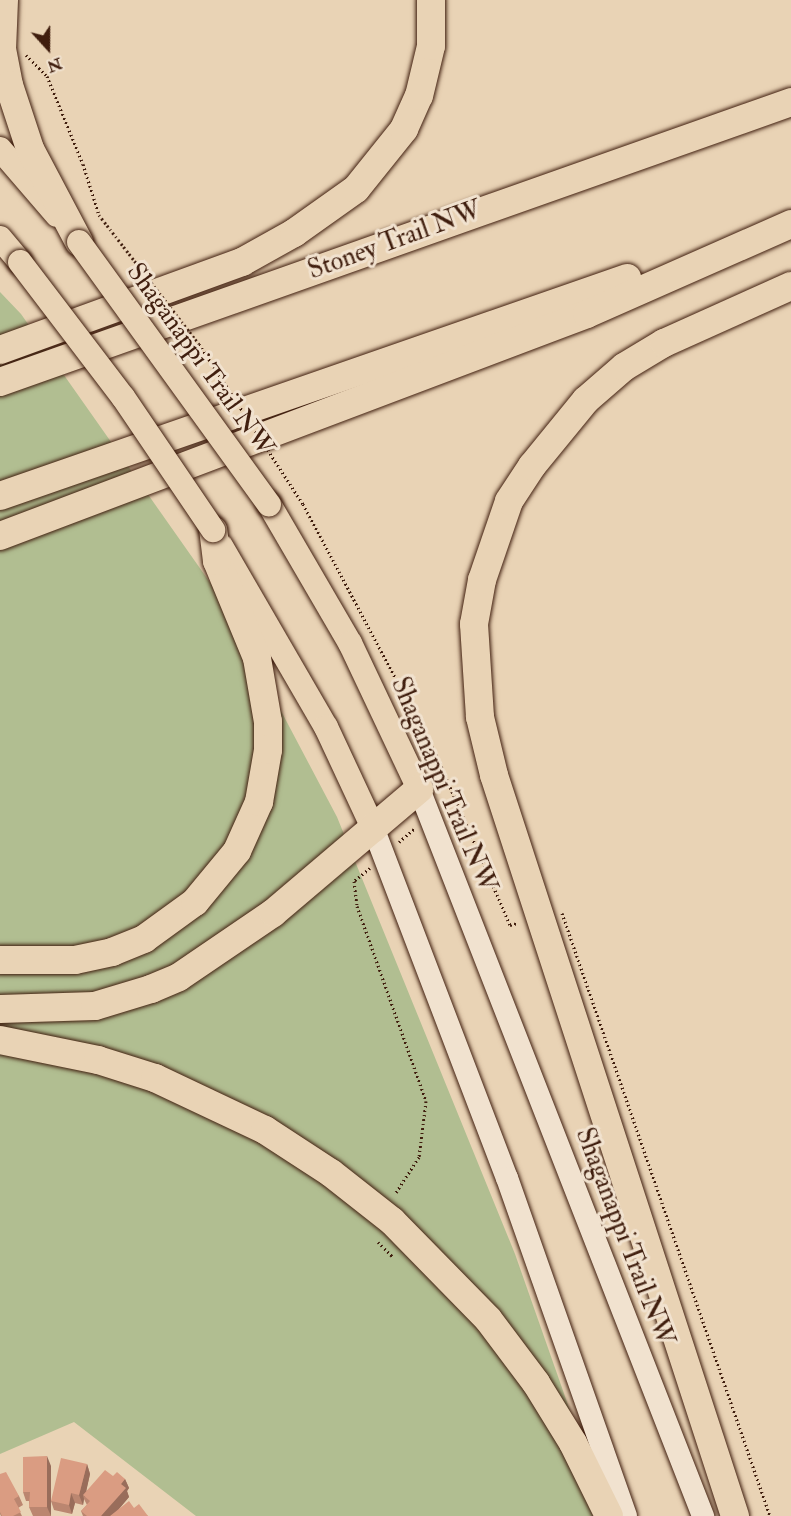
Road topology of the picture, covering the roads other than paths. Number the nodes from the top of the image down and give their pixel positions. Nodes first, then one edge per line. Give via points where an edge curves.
1 (4, 0) edge
2 (431, 0) edge
3 (791, 102) edge
4 (0, 149) edge
5 (791, 223) edge
6 (0, 238) edge
7 (80, 242) junction
8 (791, 286) edge
9 (0, 350) edge
10 (0, 382) edge
11 (0, 496) edge
12 (213, 531) junction
13 (0, 536) edge
14 (419, 789) junction
15 (379, 843) junction
16 (0, 960) edge
17 (0, 1009) edge
18 (0, 1040) edge
19 (609, 1516) edge
20 (626, 1516) edge
21 (703, 1516) edge
22 (735, 1516) edge

1 - 7 highway via 3,55 30,149
2 - 9 highway via 431,46 419,96 404,129 356,189 294,233 242,262
3 - 10 highway, Stoney Trail NW
4 - 7 main road, Shaganappi Trail NW
5 - 11 highway
5 - 13 highway via 587,314
6 - 12 main road, bridge via 123,397
7 - 14 main road, Shaganappi Trail NW, bridge via 269,504 350,643
8 - 22 highway via 664,343 624,367 586,400 550,442 509,501 482,580 474,624 480,717 494,775
12 - 15 main road via 326,727
12 - 16 highway via 217,561 257,658 268,722 268,750 259,801 237,851 195,902 144,939 75,960
14 - 15 highway
14 - 21 main road, Shaganappi Trail NW
15 - 17 highway via 179,977 151,990 95,1006
15 - 20 main road via 507,1178
18 - 19 highway via 98,1060 155,1078 274,1136 331,1173 447,1272 530,1374 573,1443

